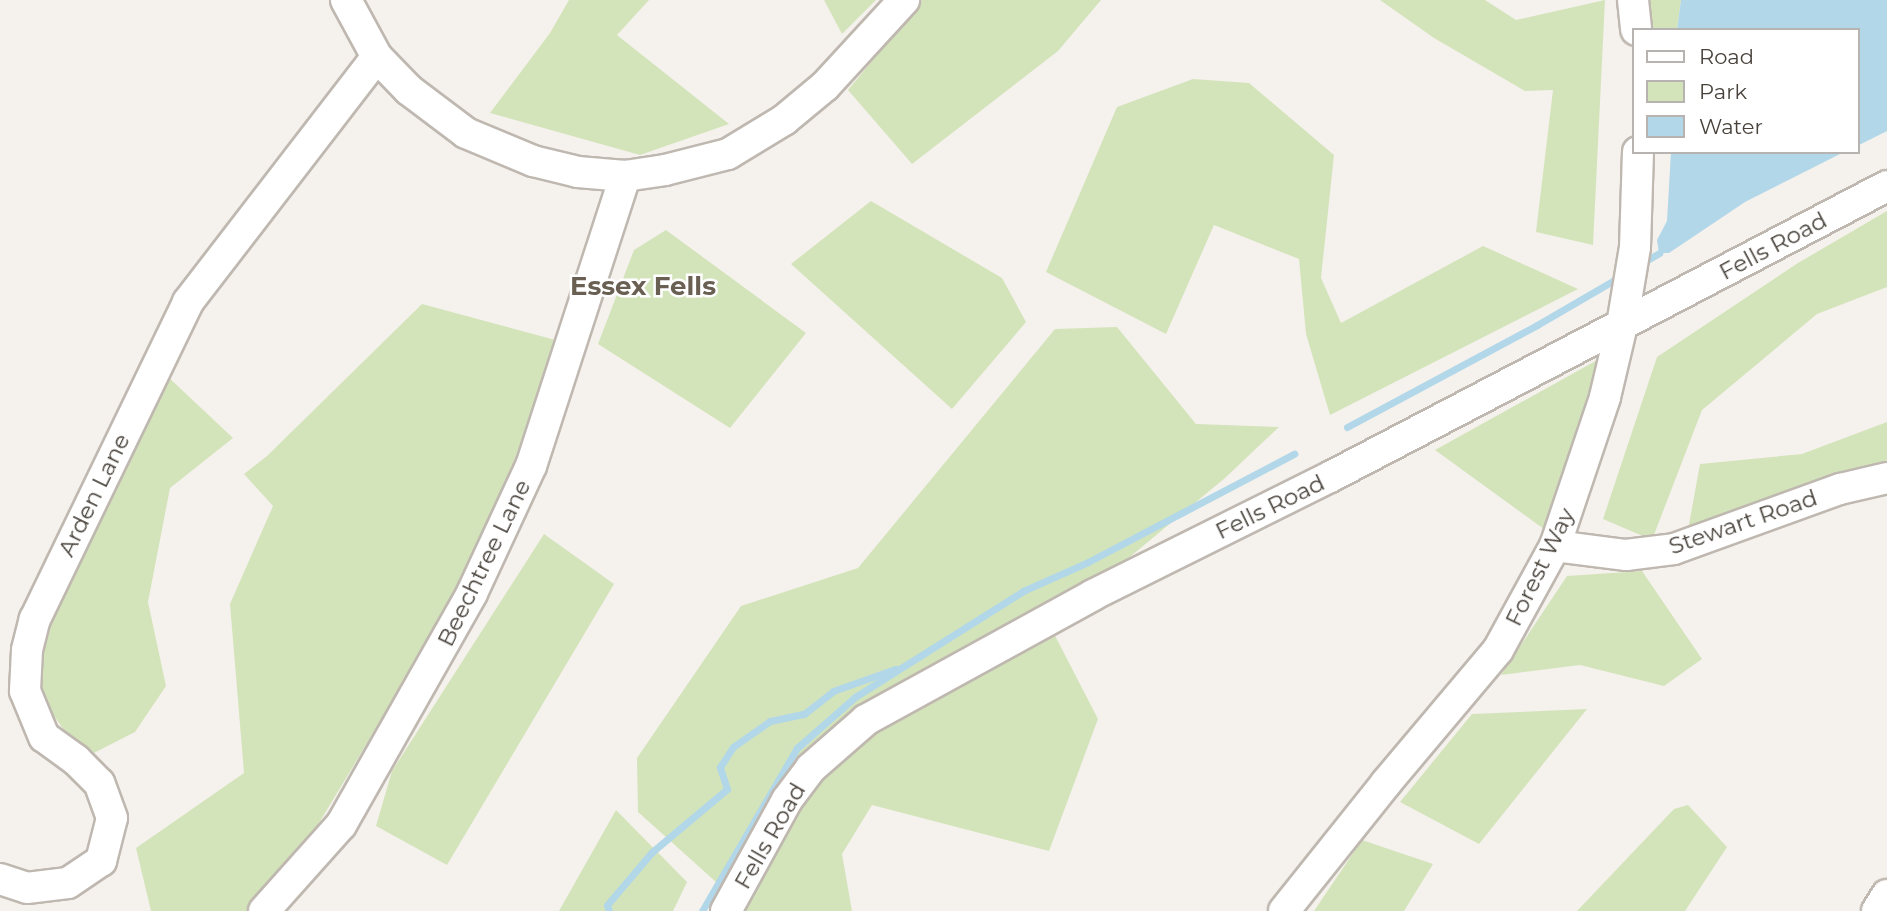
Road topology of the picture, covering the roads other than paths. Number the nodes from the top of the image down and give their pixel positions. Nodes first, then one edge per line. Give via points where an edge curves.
1 (346, 0) edge
2 (904, 0) edge
3 (1633, 0) edge
4 (1636, 28) edge
5 (377, 57) junction
6 (1638, 154) edge
7 (625, 176) junction
8 (1887, 186) edge
9 (1622, 325) junction
10 (1887, 478) edge
11 (1555, 547) junction
12 (0, 879) edge
13 (1887, 895) edge
14 (264, 911) edge
15 (726, 911) edge
16 (1284, 911) edge
17 (1877, 911) edge

1 - 5 street
2 - 7 street via 825,86 784,120 728,154
3 - 4 street
5 - 7 street via 409,90 466,133 533,161 578,172
5 - 12 street, Arden Lane via 188,302 34,618 25,691 44,737 99,783 112,818 100,861 68,883 27,888
6 - 9 street, Forest Way via 1635,247
7 - 14 street, Beechtree Lane via 531,466 472,593 341,825
8 - 9 street, Fells Road
9 - 11 street, Forest Way via 1605,397
9 - 15 street, Fells Road via 1093,595 866,720 811,768 787,800
10 - 11 street, Stewart Road via 1840,489 1674,549 1626,555
11 - 16 street, Forest Way via 1498,650
13 - 17 street

